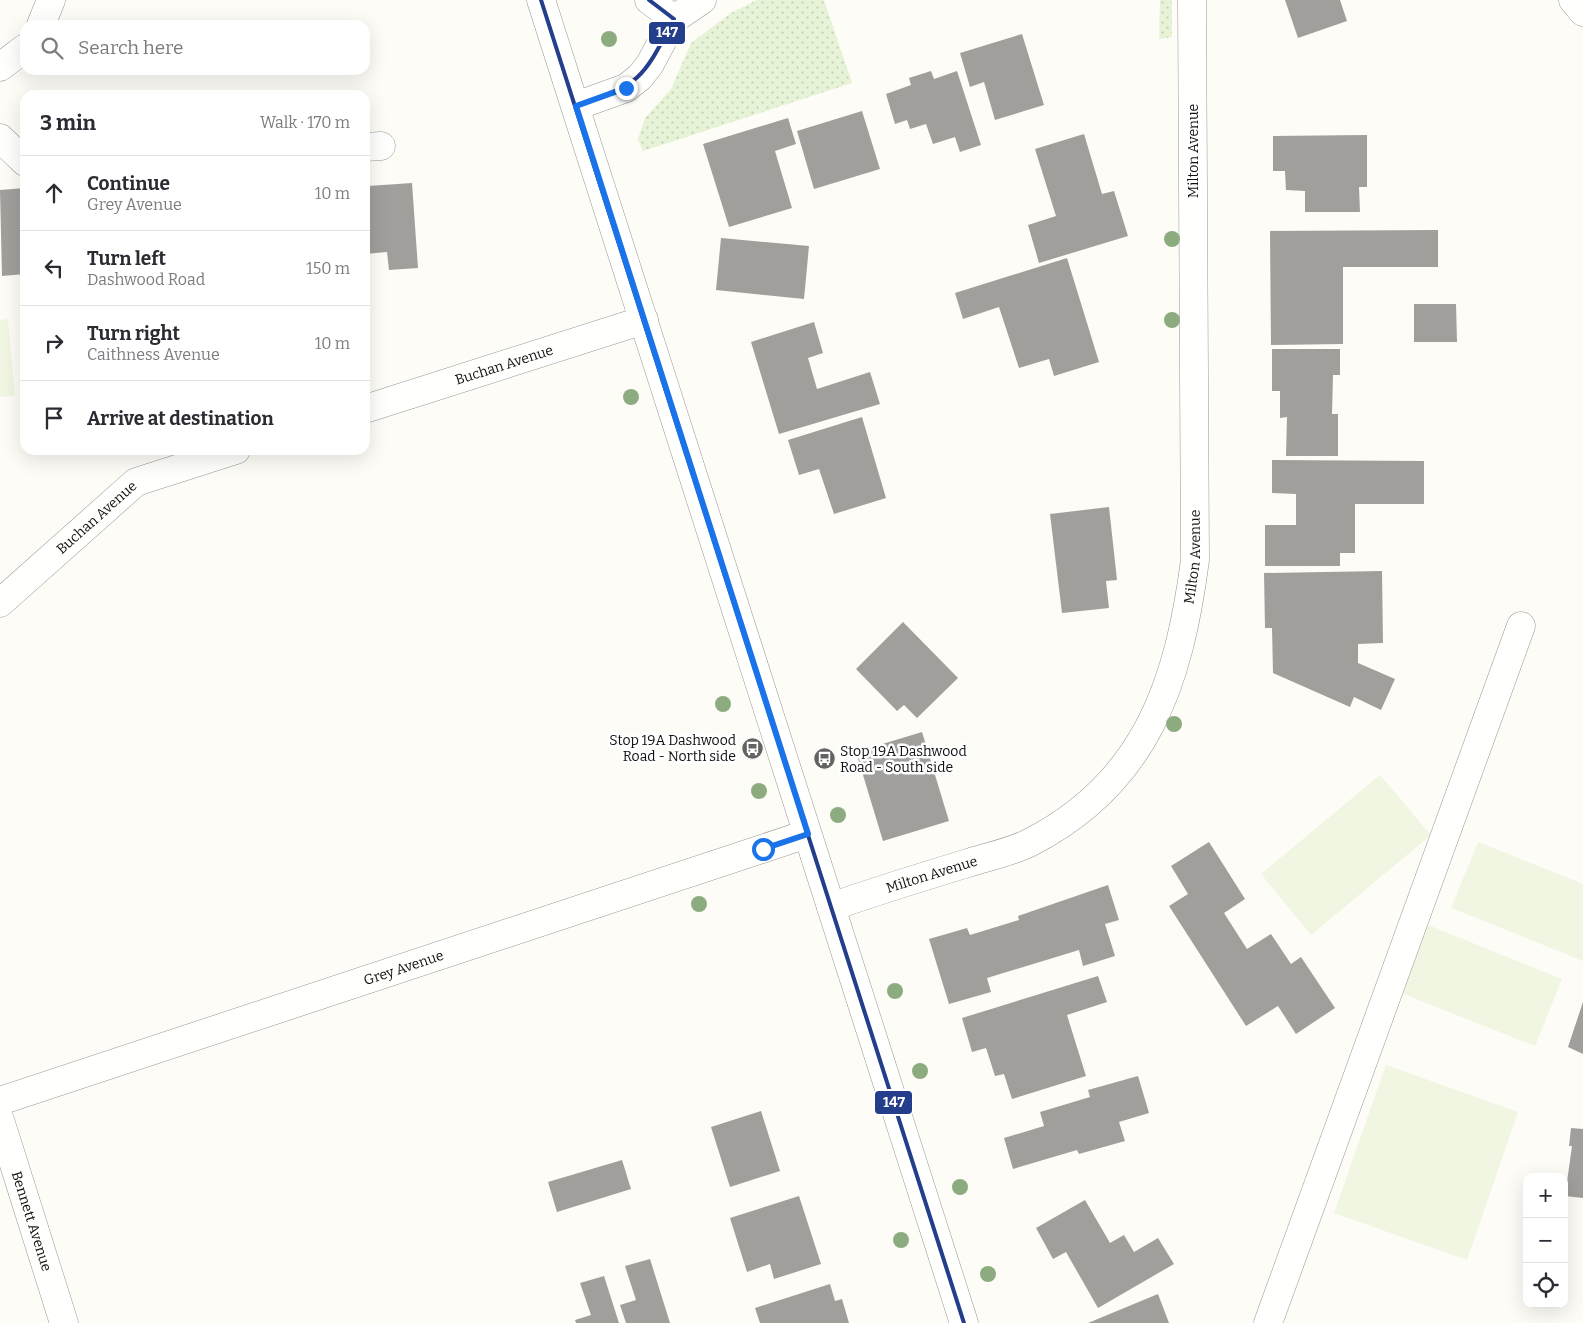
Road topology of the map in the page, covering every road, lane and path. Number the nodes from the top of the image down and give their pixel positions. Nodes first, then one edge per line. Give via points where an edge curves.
1 (51, 0) edge
2 (542, 0) edge
3 (649, 0) edge
4 (702, 0) edge
5 (1192, 0) edge
6 (1573, 0) edge
7 (1583, 12) edge
8 (674, 19) junction
9 (43, 20) edge
10 (20, 52) edge
11 (0, 67) edge
12 (576, 106) junction
13 (0, 138) edge
14 (20, 157) edge
15 (644, 320) junction
16 (370, 407) edge
17 (220, 455) edge
18 (0, 603) edge
19 (1521, 626) dead end
20 (808, 834) junction
21 (831, 906) junction
22 (0, 1101) edge
23 (0, 1120) edge
24 (64, 1323) edge
25 (964, 1323) edge
26 (1268, 1323) edge

1 - 9 street
2 - 12 street
3 - 8 street
4 - 8 street
5 - 21 street, Milton Avenue via 1195,560 1188,617 1160,706 1142,741 1115,780 1071,817 1028,844
6 - 7 street
8 - 12 street via 640,77 626,88
10 - 11 street
12 - 15 street
13 - 14 street
15 - 16 street, Buchan Avenue
15 - 20 street
17 - 18 street, Buchan Avenue via 136,482
19 - 26 street
20 - 21 street
20 - 22 street, Grey Avenue
21 - 25 street
23 - 24 street, Bennett Avenue

